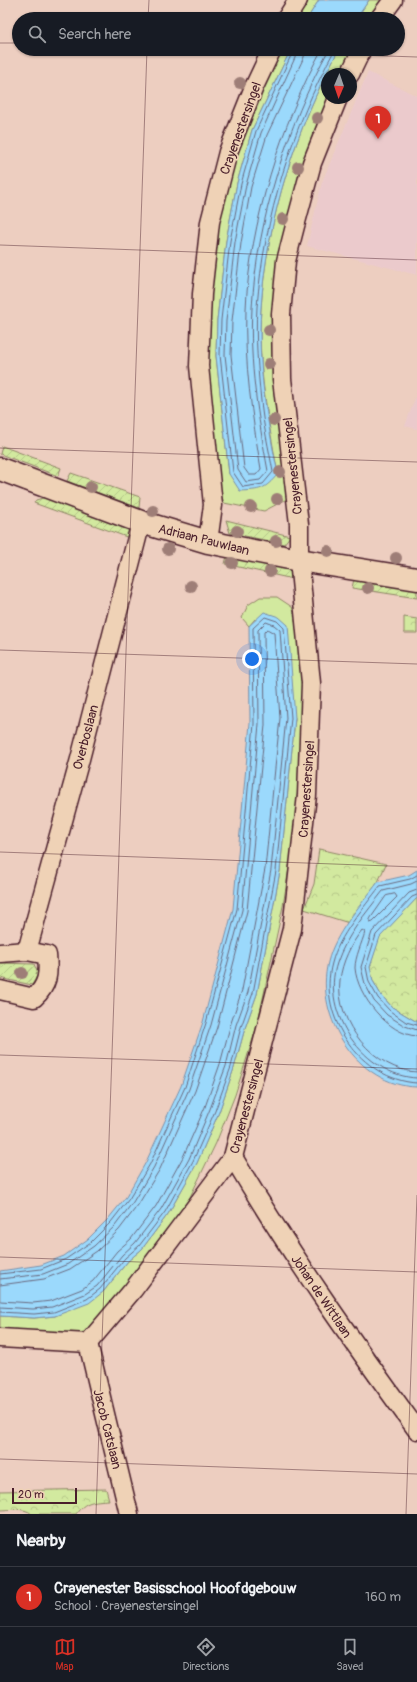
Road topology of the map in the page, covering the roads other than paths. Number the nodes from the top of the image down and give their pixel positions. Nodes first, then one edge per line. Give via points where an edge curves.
1 (298, 0) edge
2 (393, 0) edge
3 (290, 12) edge
4 (384, 12) edge
5 (269, 56) edge
6 (359, 56) edge
7 (353, 68) edge
8 (336, 104) edge
9 (0, 469) edge
10 (141, 522) junction
11 (208, 542) junction
12 (299, 560) junction
13 (417, 579) edge
14 (27, 951) junction
15 (0, 953) edge
16 (0, 990) edge
17 (233, 1158) junction
18 (0, 1338) edge
19 (88, 1343) junction
20 (417, 1430) edge
21 (129, 1514) edge

1 - 3 street
2 - 4 street
5 - 11 street, Crayenestersingel via 228,152 210,222 202,294 199,366 213,505
6 - 7 street
8 - 12 street, Crayenestersingel via 312,163 295,226 286,261 281,314 282,379 299,532
9 - 10 street, Adriaan Pauwlaan
10 - 11 street, Adriaan Pauwlaan
10 - 14 street, Overboslaan
11 - 12 street, Adriaan Pauwlaan
12 - 13 street, Adriaan Pauwlaan
12 - 17 street, Crayenestersingel via 311,683 307,795 292,928
14 - 15 street
14 - 16 street via 47,955 48,971 44,989 34,998
17 - 19 street, Crayenestersingel via 133,1290
17 - 20 street, Johan de Wittlaan via 344,1330
18 - 19 street
19 - 21 street, Jacob Catslaan

